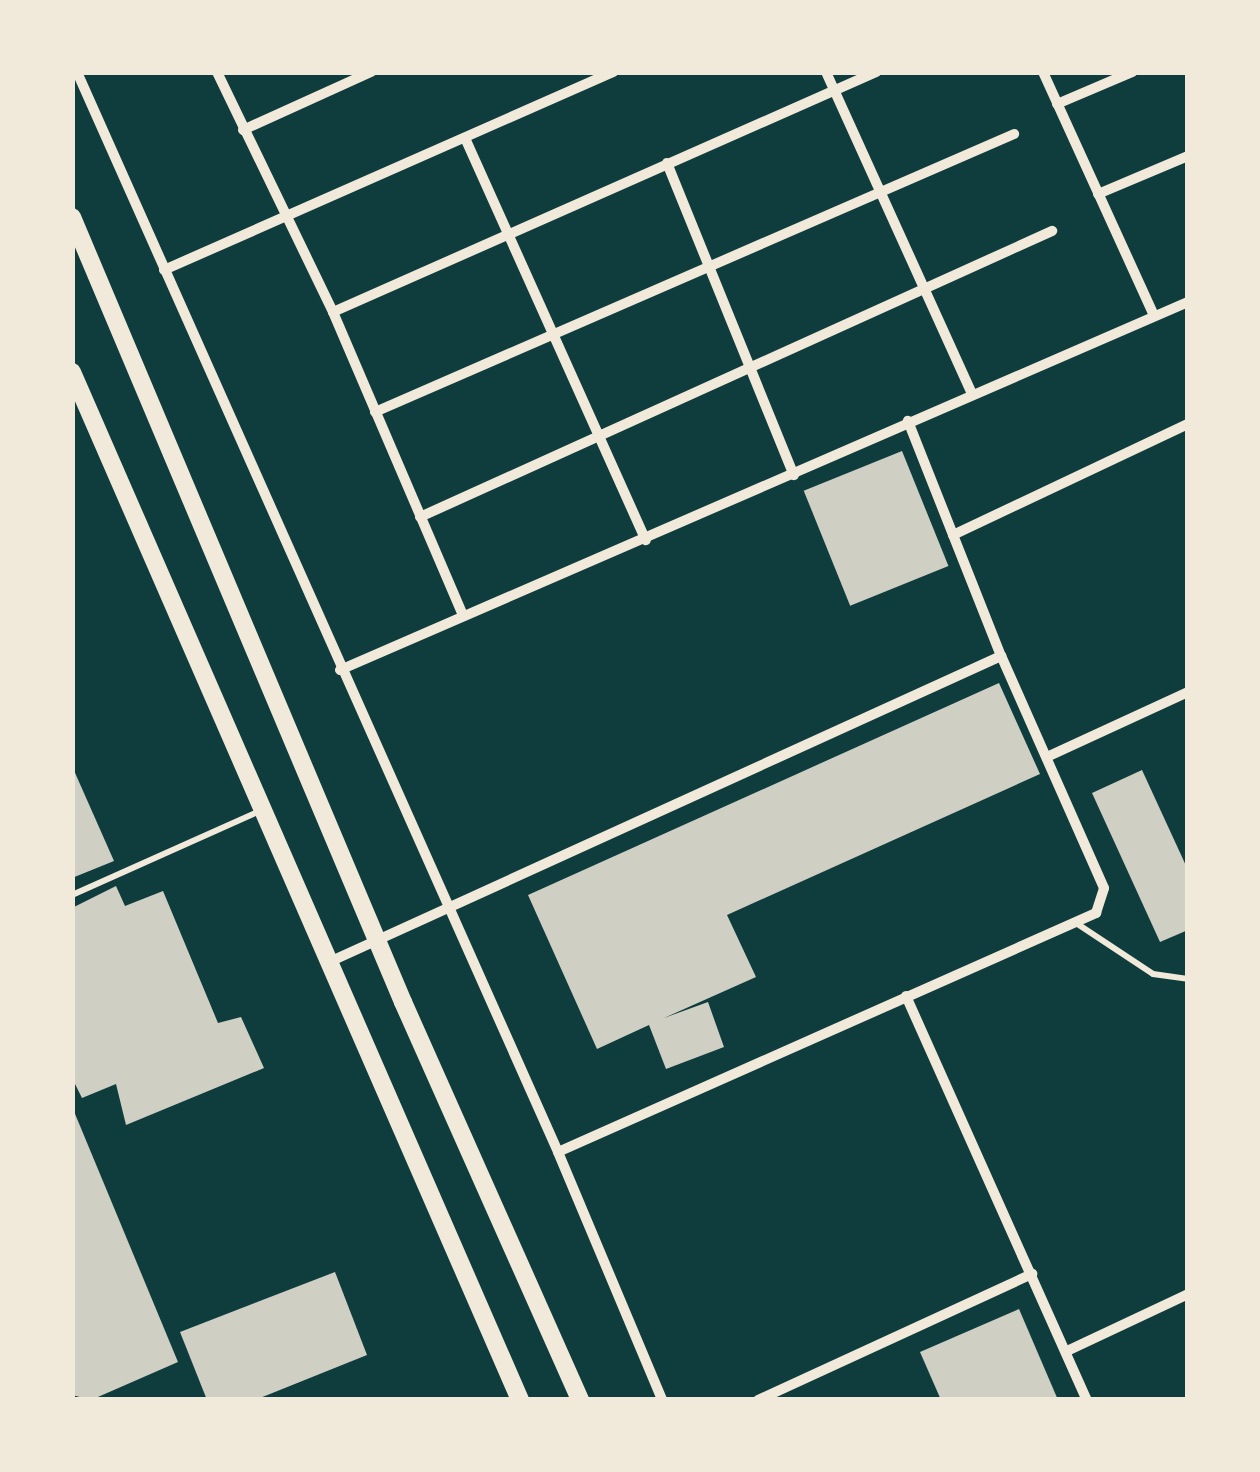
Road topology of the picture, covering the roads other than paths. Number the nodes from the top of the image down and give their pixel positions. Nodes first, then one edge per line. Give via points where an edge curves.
1 (77, 72) edge
2 (216, 72) edge
3 (371, 72) edge
4 (613, 72) edge
5 (826, 72) edge
6 (876, 72) edge
7 (1043, 72) edge
8 (1132, 72) edge
9 (834, 90) junction
10 (1058, 104) junction
11 (243, 130) junction
12 (1014, 134) dead end
13 (465, 138) junction
14 (1188, 156) edge
15 (667, 163) junction
16 (879, 188) junction
17 (1098, 194) junction
18 (72, 217) edge
19 (282, 218) junction
20 (1052, 232) dead end
21 (509, 234) junction
22 (710, 265) junction
23 (164, 270) junction
24 (924, 288) junction
25 (1188, 302) edge
26 (332, 312) junction
27 (1153, 313) junction
28 (554, 334) junction
29 (752, 367) junction
30 (72, 372) edge
31 (970, 392) junction
32 (375, 412) junction
33 (908, 421) junction
34 (1188, 424) edge
35 (600, 437) junction
36 (794, 475) junction
37 (420, 517) junction
38 (953, 534) junction
39 (646, 540) junction
40 (464, 616) junction
41 (1000, 656) junction
42 (340, 670) junction
43 (1188, 692) edge
44 (1048, 756) junction
45 (261, 810) junction
46 (72, 895) edge
47 (447, 912) junction
48 (1076, 923) junction
49 (377, 940) junction
50 (326, 963) junction
51 (1188, 979) edge
52 (906, 996) junction
53 (558, 1152) junction
54 (1032, 1274) junction
55 (1188, 1294) edge
56 (1067, 1351) junction
57 (520, 1400) edge
58 (580, 1400) edge
59 (662, 1400) edge
60 (758, 1400) edge
61 (1087, 1400) edge

1 - 23 street
2 - 11 street
3 - 11 street
4 - 13 street
5 - 9 street
6 - 9 street
7 - 10 street
8 - 10 street
9 - 15 street
9 - 16 street
10 - 17 street
11 - 19 street
12 - 16 street
13 - 19 street
13 - 21 street
14 - 17 street
15 - 21 street
15 - 22 street
16 - 22 street
16 - 24 street
17 - 27 street
18 - 49 street
19 - 23 street
19 - 26 street
20 - 24 street
21 - 26 street
21 - 28 street
22 - 28 street
22 - 29 street
23 - 42 street
24 - 29 street
24 - 31 street
25 - 27 street
26 - 32 street
27 - 31 street
28 - 32 street
28 - 35 street
29 - 35 street
29 - 36 street
30 - 45 street
31 - 33 street
32 - 37 street
33 - 36 street
33 - 38 street
34 - 38 street
35 - 37 street
35 - 39 street
36 - 39 street
37 - 40 street
38 - 41 street
39 - 40 street
40 - 42 street
41 - 44 street
41 - 47 street
42 - 47 street
43 - 44 street
44 - 48 street via 1104,888 1104,904
45 - 46 lane
45 - 50 street
47 - 49 street
47 - 53 street
48 - 51 lane via 1153,974
48 - 52 street
49 - 50 street
49 - 58 street
50 - 57 street
52 - 53 street
52 - 54 street
53 - 59 street
54 - 56 street
54 - 60 street
55 - 56 street
56 - 61 street

